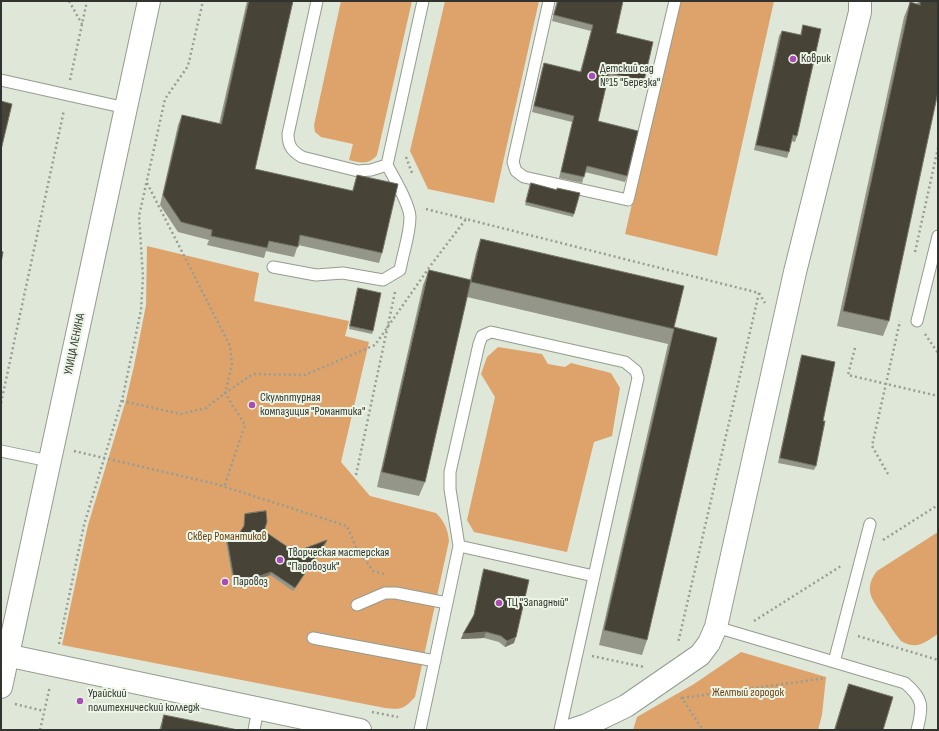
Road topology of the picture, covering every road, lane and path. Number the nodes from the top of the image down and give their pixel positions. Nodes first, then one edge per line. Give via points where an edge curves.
1 (69, 1) edge
2 (88, 1) edge
3 (149, 1) edge
4 (203, 1) edge
5 (317, 1) edge
6 (423, 1) edge
7 (549, 1) edge
8 (675, 1) edge
9 (860, 1) edge
10 (82, 24) junction
11 (1, 80) edge
12 (67, 96) junction
13 (126, 108) junction
14 (406, 156) dead end
15 (387, 165) junction
16 (414, 179) dead end
17 (146, 183) junction
18 (425, 209) dead end
19 (466, 219) junction
20 (938, 236) edge
21 (273, 267) dead end
22 (934, 268) edge
23 (400, 270) junction
24 (917, 321) joint
25 (388, 326) junction
26 (855, 348) dead end
27 (938, 353) edge
28 (225, 393) junction
29 (938, 396) edge
30 (122, 401) junction
31 (1, 403) edge
32 (1, 451) edge
33 (51, 454) junction
34 (105, 458) junction
35 (356, 475) dead end
36 (224, 486) junction
37 (938, 505) edge
38 (870, 524) dead end
39 (459, 546) junction
40 (863, 552) junction
41 (388, 575) dead end
42 (594, 576) junction
43 (447, 603) junction
44 (357, 605) dead end
45 (726, 630) junction
46 (842, 631) junction
47 (313, 638) dead end
48 (676, 649) dead end
49 (577, 653) junction
50 (4, 654) edge
51 (938, 660) edge
52 (435, 661) junction
53 (834, 662) junction
54 (55, 665) junction
55 (651, 668) dead end
56 (5, 695) edge
57 (258, 709) junction
58 (44, 711) junction
59 (596, 726) edge
60 (40, 730) edge
61 (254, 730) edge
62 (360, 730) edge
63 (420, 730) edge
64 (560, 730) edge
65 (572, 730) edge
66 (703, 730) edge
67 (917, 730) edge

1 - 10 path
2 - 10 path
3 - 13 street, УЛИЦА ЛЕНИНА
4 - 17 path via 188,66 165,99
5 - 15 lane via 288,144 302,157 358,171
6 - 15 lane
7 - 8 lane via 513,162 516,171 524,177 628,200
9 - 45 street via 860,12 795,272
10 - 12 path
11 - 12 lane
12 - 13 lane
12 - 31 path
13 - 33 street, УЛИЦА ЛЕНИНА
14 - 16 path
15 - 23 lane via 398,183 410,216
17 - 28 path via 230,346 232,366
17 - 30 path via 139,216 143,277 141,310
18 - 19 path
19 - 25 path
19 - 48 path via 759,293
20 - 22 lane
21 - 23 lane via 316,275 343,273 383,280
22 - 24 lane
23 - 25 path
24 - 27 path
25 - 28 path via 375,344 306,375 253,374
25 - 35 path
26 - 29 path via 848,375
28 - 30 path via 206,408 181,414
28 - 36 path via 245,425
30 - 34 path
32 - 33 lane
33 - 34 path
33 - 50 street, УЛИЦА ЛЕНИНА
34 - 36 path
34 - 54 path via 84,525
36 - 41 path via 347,526 356,547 373,571
37 - 40 path
38 - 40 lane
39 - 42 lane
39 - 42 lane via 450,489 450,472 478,344 482,336 492,332 625,362 636,371 638,378
39 - 43 lane
40 - 45 path
40 - 46 lane
42 - 49 lane
43 - 44 lane via 385,593
43 - 52 lane
45 - 53 lane
45 - 59 street via 709,643 700,655
46 - 51 path
46 - 53 lane
47 - 52 lane
49 - 55 path
49 - 64 lane
50 - 54 street
50 - 56 street, УЛИЦА ЛЕНИНА
52 - 63 lane
53 - 66 path via 828,677 682,698
53 - 67 lane via 905,683 914,691 921,704
54 - 57 street
54 - 58 path
56 - 58 path
57 - 61 lane
57 - 62 street
58 - 60 path
59 - 65 street

